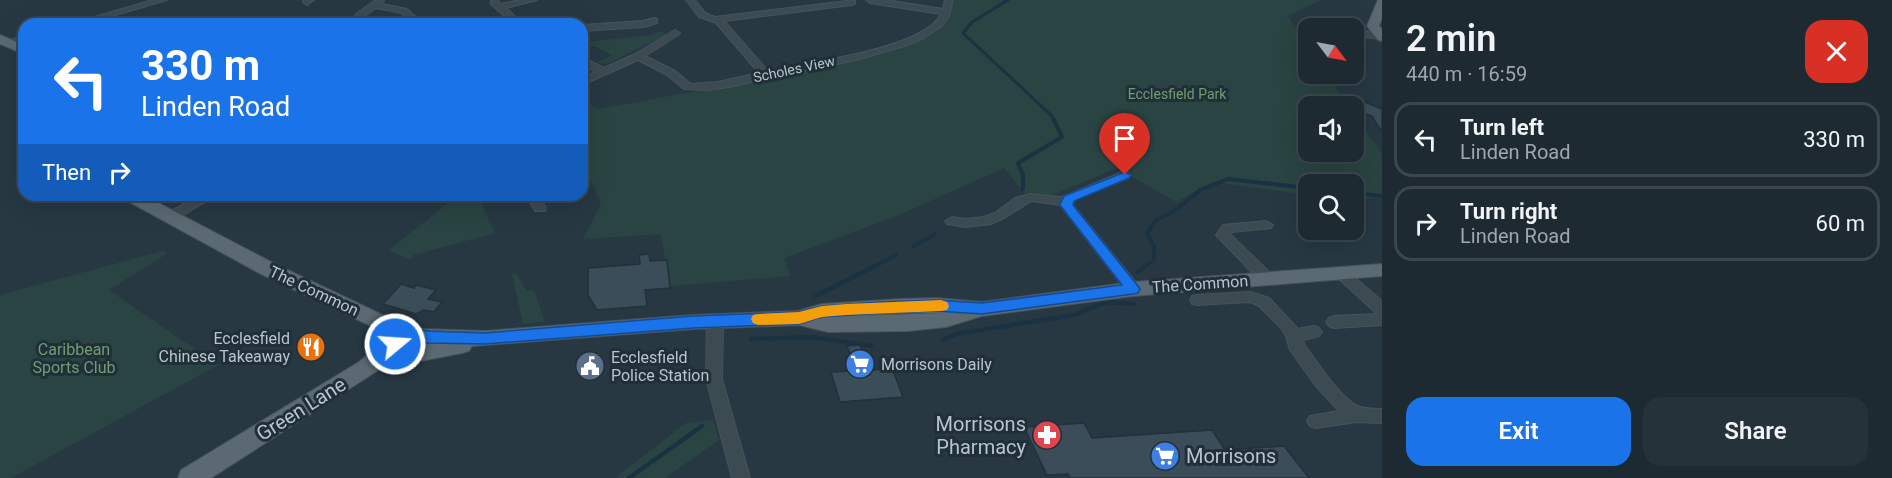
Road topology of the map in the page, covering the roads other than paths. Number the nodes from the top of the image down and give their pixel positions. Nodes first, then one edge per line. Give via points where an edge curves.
1 (163, 0) edge
2 (533, 0) edge
3 (690, 0) edge
4 (870, 0) edge
5 (949, 0) edge
6 (378, 2) edge
7 (852, 2) dead end
8 (1382, 2) edge
9 (495, 3) edge
10 (946, 12) junction
11 (97, 18) edge
12 (361, 18) edge
13 (412, 18) edge
14 (511, 18) edge
15 (716, 19) junction
16 (654, 21) dead end
17 (588, 28) edge
18 (675, 33) dead end
19 (1364, 35) edge
20 (1382, 37) edge
21 (4, 41) edge
22 (18, 47) edge
23 (638, 56) junction
24 (588, 63) edge
25 (604, 72) junction
26 (766, 75) junction
27 (588, 79) edge
28 (1125, 175) dead end
29 (140, 201) edge
30 (199, 201) edge
31 (536, 201) edge
32 (1066, 202) junction
33 (540, 208) dead end
34 (169, 218) junction
35 (952, 220) dead end
36 (1266, 225) dead end
37 (1382, 270) edge
38 (1342, 274) junction
39 (1267, 279) junction
40 (1133, 289) junction
41 (1197, 300) dead end
42 (1382, 310) edge
43 (1382, 319) edge
44 (715, 321) junction
45 (1334, 322) dead end
46 (1314, 332) dead end
47 (406, 333) junction
48 (1294, 335) junction
49 (485, 339) junction
50 (375, 361) junction
51 (1354, 412) junction
52 (1382, 416) edge
53 (1316, 422) dead end
54 (190, 478) edge
55 (741, 478) edge

1 - 11 street
2 - 9 street
3 - 15 street via 702,15
4 - 10 street
5 - 10 street
6 - 12 street
6 - 13 street
7 - 15 street
8 - 20 main road via 1373,26
9 - 14 street
10 - 26 street, Scholes View via 932,30 899,44
15 - 26 street
16 - 17 street
18 - 23 street
19 - 20 street
21 - 22 main road
23 - 25 street
23 - 26 street, Scholes View via 688,87
24 - 25 street
25 - 27 street
28 - 32 street
29 - 34 main road, The Common
30 - 34 street
31 - 33 street
32 - 35 street via 1031,197 988,220
32 - 40 street
34 - 47 main road, The Common via 267,269
36 - 39 street via 1228,228 1223,235
37 - 38 main road, The Common
38 - 39 main road, The Common
38 - 42 street
39 - 40 main road, The Common
40 - 44 main road, The Common via 908,323 828,324 799,318
41 - 48 street via 1258,298
43 - 45 street
44 - 49 main road, The Common
44 - 55 street via 714,379
46 - 48 street
47 - 49 main road, The Common
47 - 50 main road, Green Lane
48 - 51 street via 1296,346 1322,381
49 - 50 main road
50 - 54 main road, Green Lane
51 - 52 street
51 - 53 street via 1343,420

